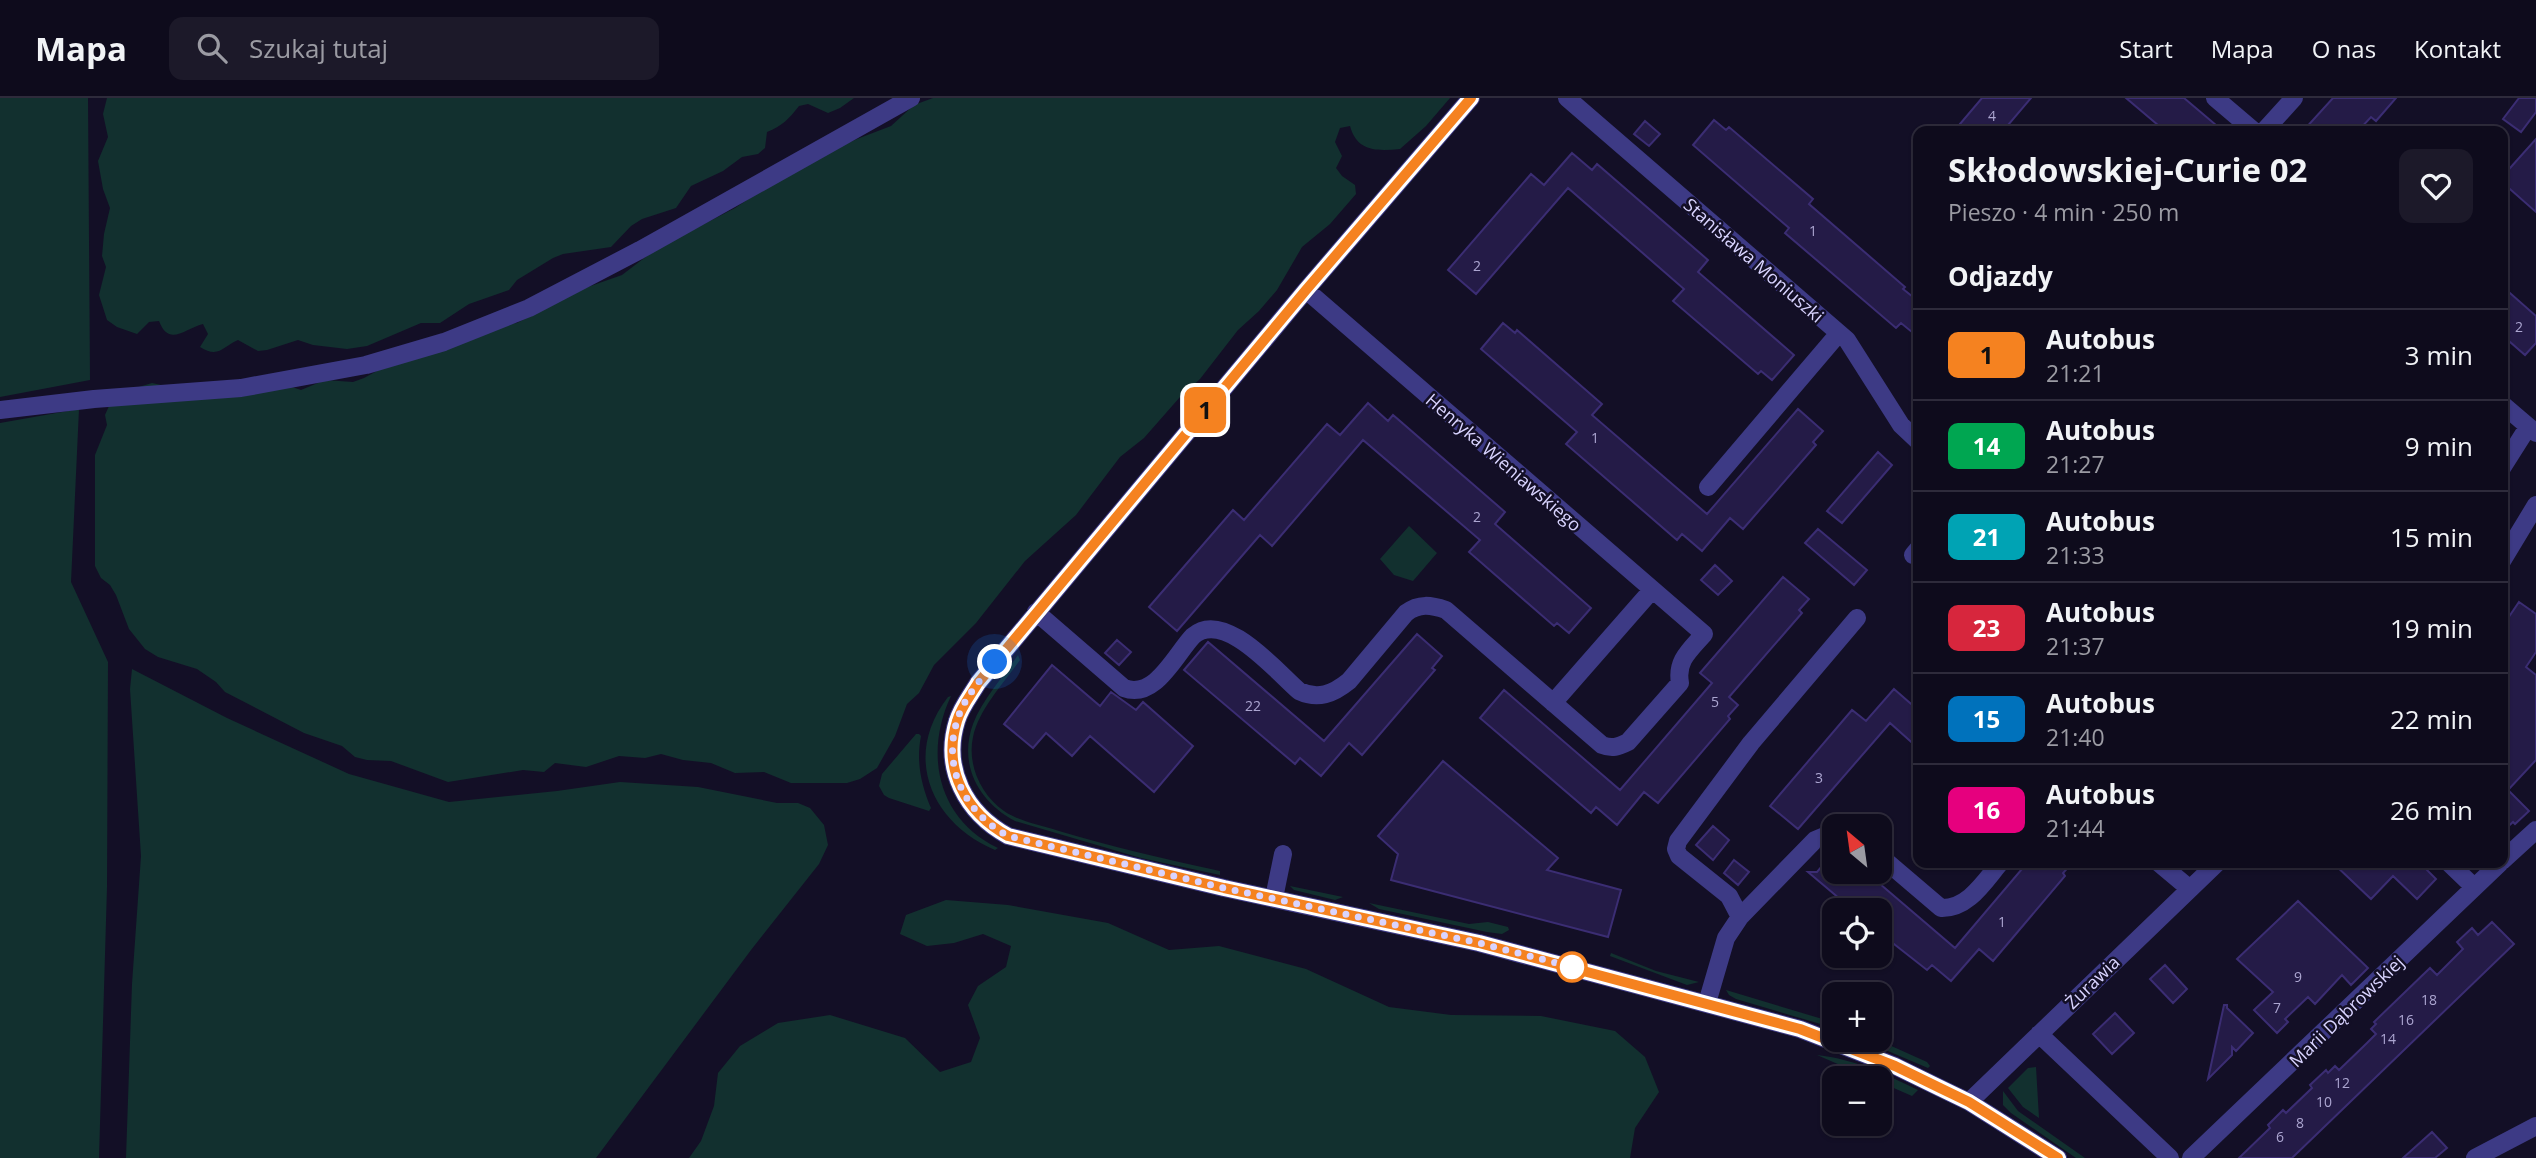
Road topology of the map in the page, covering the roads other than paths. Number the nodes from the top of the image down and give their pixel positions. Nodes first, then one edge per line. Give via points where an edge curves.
1 (911, 98) edge
2 (1471, 98) edge
3 (1567, 98) edge
4 (2215, 98) edge
5 (2294, 98) edge
6 (2248, 126) edge
7 (2269, 126) edge
8 (1306, 290) junction
9 (1839, 333) junction
10 (2508, 409) edge
11 (0, 410) edge
12 (2532, 430) edge
13 (1913, 436) edge
14 (2508, 460) edge
15 (1708, 487) dead end
16 (2536, 505) edge
17 (2508, 551) edge
18 (1652, 590) junction
19 (1035, 612) junction
20 (1857, 618) dead end
21 (1553, 703) junction
22 (2536, 830) edge
23 (1822, 837) edge
24 (1283, 854) dead end
25 (2508, 856) edge
26 (1892, 866) edge
27 (1996, 868) edge
28 (2165, 868) edge
29 (2212, 868) edge
30 (2454, 868) edge
31 (2495, 868) edge
32 (2474, 887) junction
33 (2190, 889) junction
34 (1274, 898) junction
35 (1740, 917) junction
36 (1707, 1003) junction
37 (2039, 1034) junction
38 (1969, 1102) junction
39 (2536, 1126) edge
40 (2058, 1158) edge
41 (2170, 1158) edge
42 (2191, 1158) edge
43 (2475, 1158) edge

1 - 11 street via 529,308 444,342 366,365 241,388
2 - 8 street
3 - 9 street, Stanisława Moniuszki
4 - 6 street
5 - 7 street
8 - 18 street, Henryka Wieniawskiego
8 - 19 street
9 - 13 street, Stanisława Moniuszki
9 - 15 street
10 - 12 street
12 - 14 street
16 - 17 street
18 - 21 street
18 - 21 street, Henryka Wieniawskiego via 1703,634 1682,659 1680,683 1628,742 1618,747 1602,745
19 - 21 street via 1124,688 1147,688 1193,636 1213,628 1233,633 1299,691 1321,696 1349,681 1406,613 1429,605 1446,610
19 - 34 street via 966,702 955,728 954,771 968,802 1008,836
20 - 35 street via 1751,743 1678,841 1679,856 1729,896
22 - 25 street, Marii Dąbrowskiej
23 - 35 street
24 - 34 street
26 - 27 street via 1941,908 1960,905
28 - 33 street
29 - 33 street, Żurawia
30 - 32 street
31 - 32 street, Marii Dąbrowskiej
32 - 42 street, Marii Dąbrowskiej
33 - 37 street, Żurawia
34 - 36 street via 1492,946
35 - 36 street via 1726,938
36 - 38 street via 1850,1047
37 - 38 street, Żurawia
37 - 41 street
38 - 40 street
39 - 43 street

